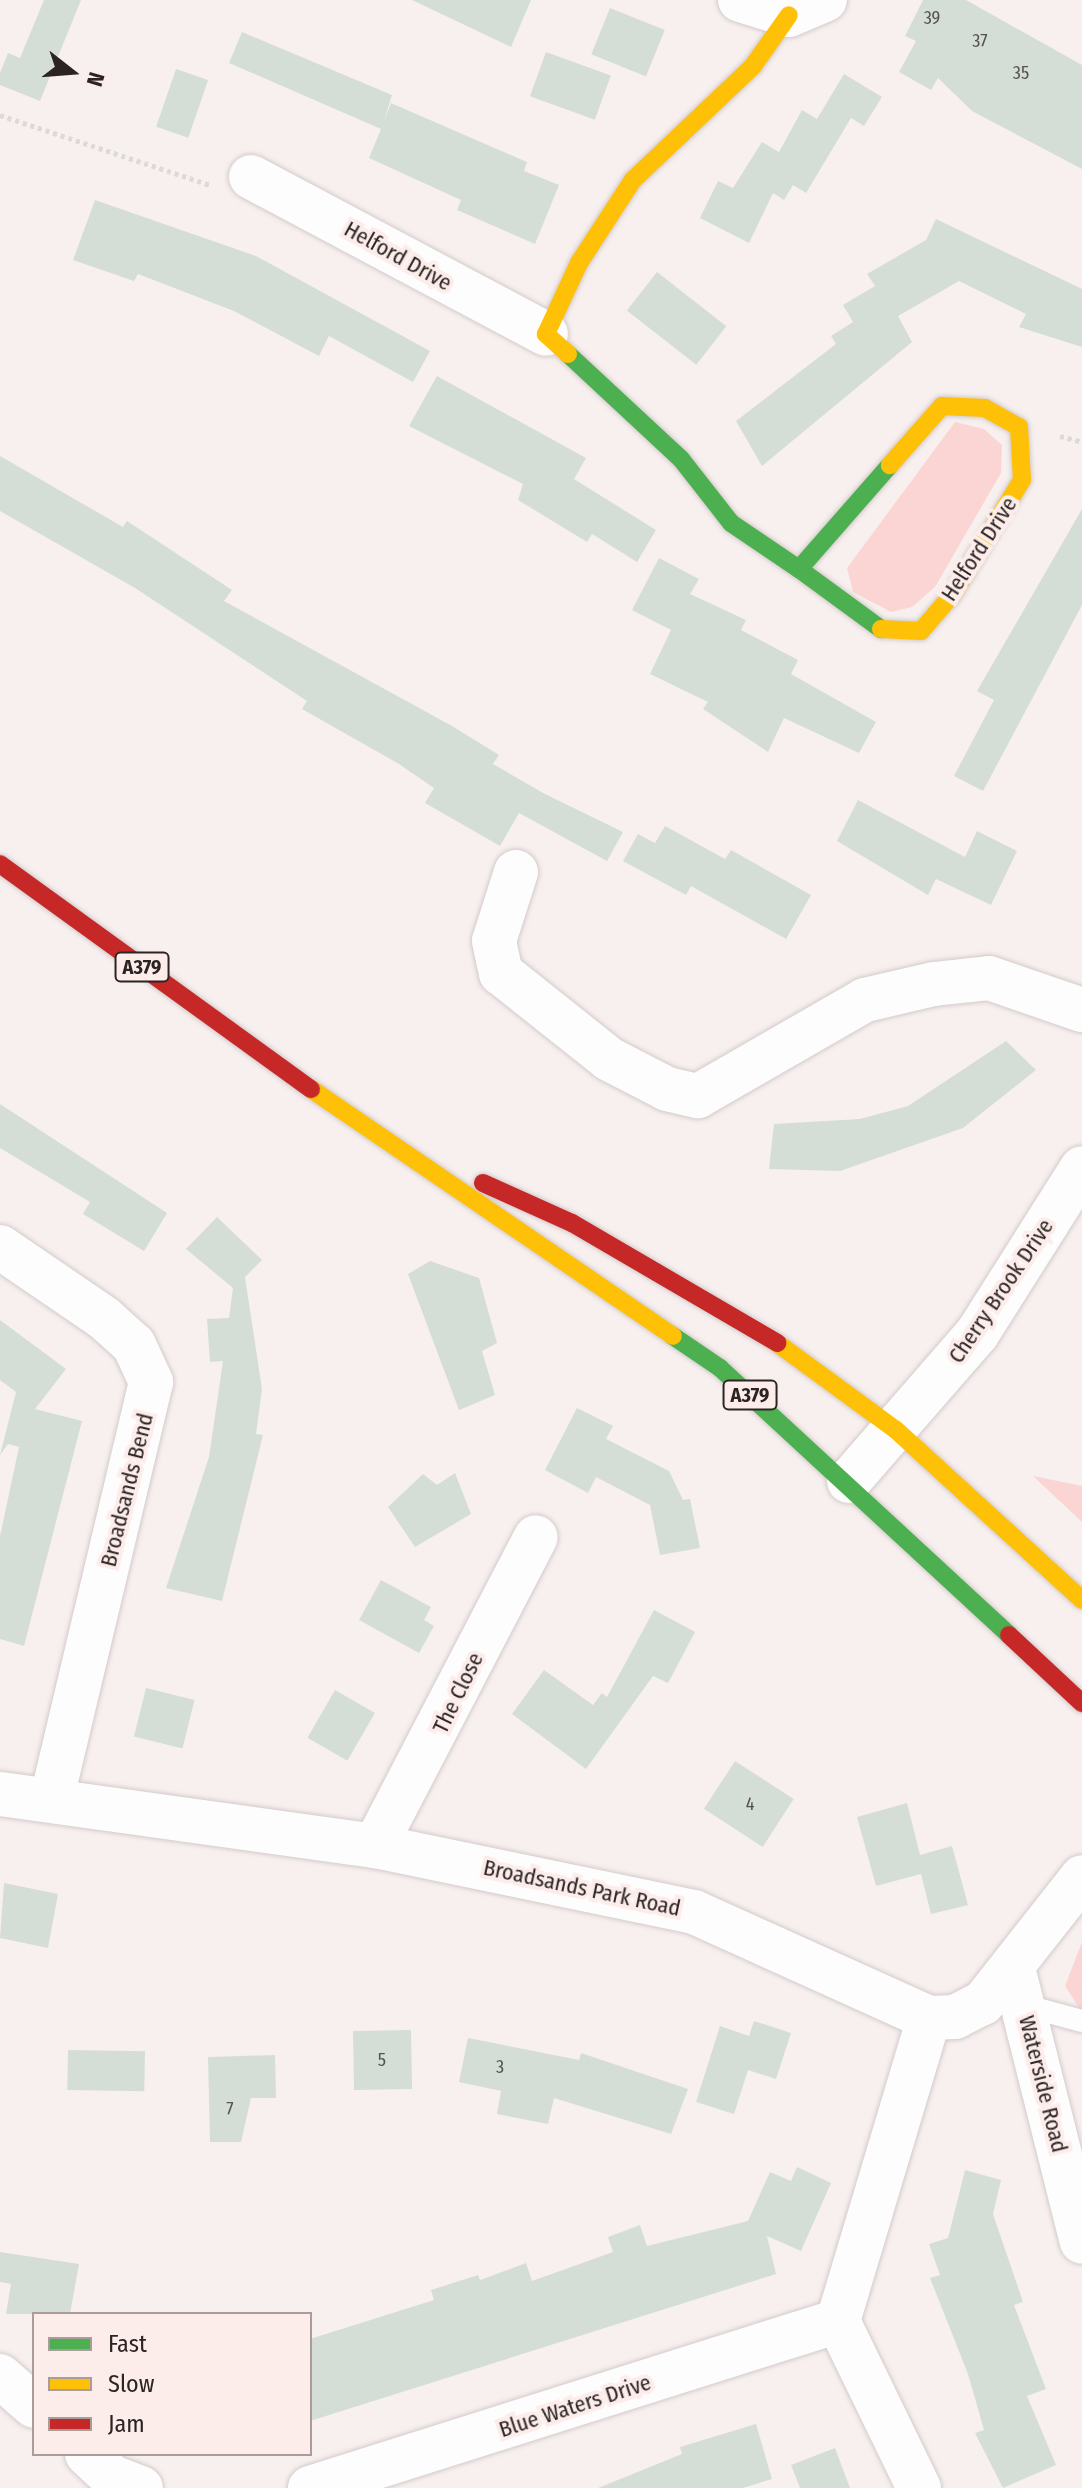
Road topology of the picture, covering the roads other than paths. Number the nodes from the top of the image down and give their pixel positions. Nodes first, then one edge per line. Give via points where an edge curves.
1 (740, 0) edge
2 (807, 8) edge
3 (251, 177) road end
4 (546, 334) junction
5 (799, 569) junction
6 (0, 864) edge
7 (516, 872) dead end
8 (1082, 1010) edge
9 (378, 1136) junction
10 (1082, 1168) edge
11 (0, 1247) edge
12 (896, 1430) junction
13 (849, 1481) junction
14 (536, 1537) dead end
15 (1082, 1600) edge
16 (1082, 1703) edge
17 (0, 1794) edge
18 (52, 1798) junction
19 (375, 1846) junction
20 (1082, 1877) edge
21 (1019, 1989) junction
22 (929, 2018) junction
23 (1082, 2021) edge
24 (1082, 2242) edge
25 (838, 2321) junction
26 (0, 2376) edge
27 (32, 2404) edge
28 (89, 2456) edge
29 (141, 2488) edge
30 (310, 2488) edge
31 (919, 2488) edge

1 - 2 street
2 - 4 main road via 633,180 579,263
3 - 4 street, Helford Drive
4 - 5 main road, Helford Drive via 681,459 731,523
5 - 5 main road, Helford Drive via 942,406 985,408 1019,427 1022,480 952,595 921,631 878,629
6 - 9 main road, A379
7 - 8 street via 494,941 501,973 609,1059 667,1089 698,1096 865,1000 934,984 989,978
9 - 12 main road, A379 via 572,1223 754,1326
9 - 13 main road, A379 via 720,1368
10 - 12 street, Cherry Brook Drive via 977,1334
11 - 18 street, Broadsands Bend via 104,1318 134,1345 151,1382
12 - 13 street, Cherry Brook Drive
12 - 15 main road, A379
13 - 16 main road, A379 via 917,1554
14 - 19 street, The Close
17 - 18 street, Broadsands Park Road
18 - 19 street, Broadsands Park Road
19 - 22 street, Broadsands Park Road via 694,1912
20 - 21 street
21 - 22 street via 955,2017
21 - 23 lane
21 - 24 street, Waterside Road
22 - 25 street
25 - 30 street, Blue Waters Drive
25 - 31 street
26 - 27 street
28 - 29 street via 112,2477

